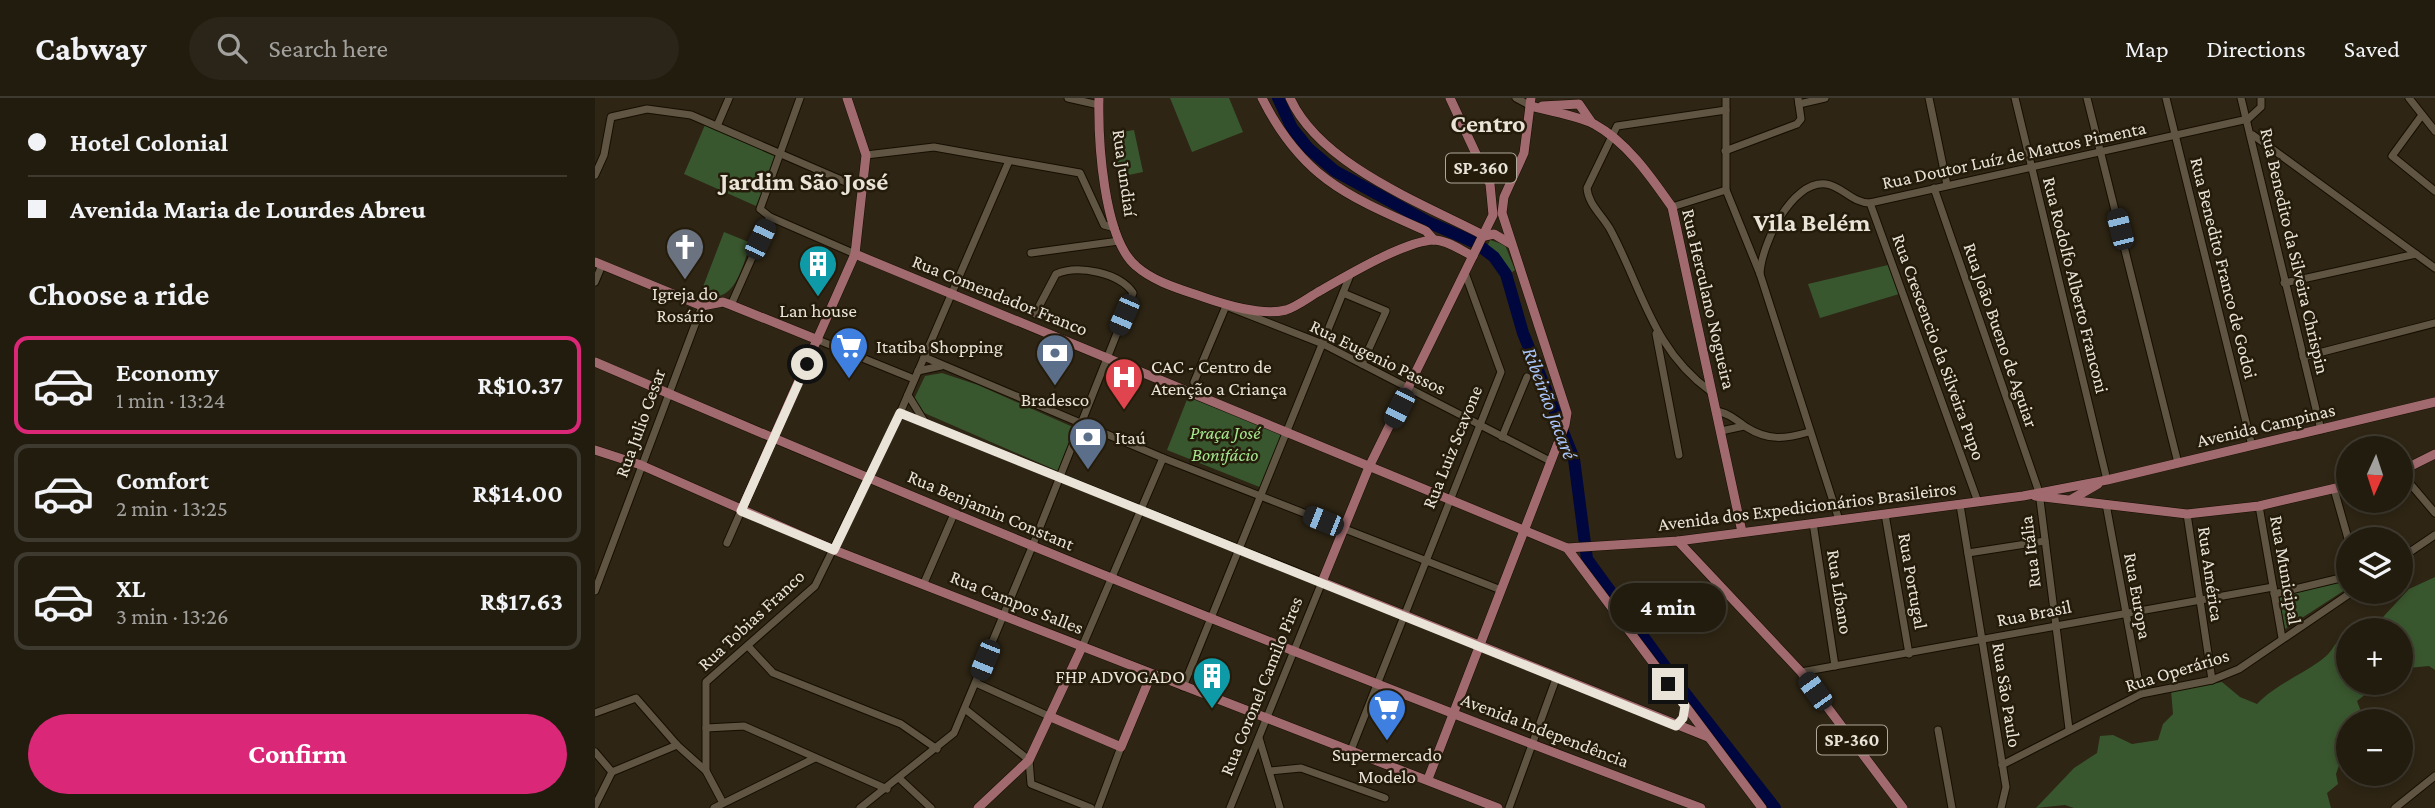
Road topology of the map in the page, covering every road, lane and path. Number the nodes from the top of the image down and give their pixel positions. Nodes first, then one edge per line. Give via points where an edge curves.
1 (729, 98) edge
2 (800, 98) edge
3 (847, 98) edge
4 (1068, 98) edge
5 (1262, 98) edge
6 (1290, 98) edge
7 (1450, 98) edge
8 (1516, 98) edge
9 (1726, 98) edge
10 (1825, 98) edge
11 (1929, 98) edge
12 (2015, 98) edge
13 (2087, 98) edge
14 (2166, 98) edge
15 (2241, 98) edge
16 (2261, 98) edge
17 (2409, 98) edge
18 (1799, 101) edge
19 (1099, 102) edge
20 (1531, 102) edge
21 (1726, 110) junction
22 (1586, 113) junction
23 (2421, 115) junction
24 (1575, 118) junction
25 (2248, 119) junction
26 (1592, 123) junction
27 (717, 126) junction
28 (2435, 131) edge
29 (2252, 135) junction
30 (1611, 136) junction
31 (2175, 136) junction
32 (1725, 151) junction
33 (2101, 151) junction
34 (782, 154) junction
35 (866, 155) junction
36 (1009, 161) junction
37 (2031, 167) junction
38 (595, 175) edge
39 (1490, 184) junction
40 (1947, 185) junction
41 (1934, 188) junction
42 (862, 190) junction
43 (1508, 190) junction
44 (1726, 190) junction
45 (2435, 191) edge
46 (1870, 203) junction
47 (1672, 207) junction
48 (770, 217) junction
49 (1115, 228) junction
50 (1484, 238) junction
51 (1434, 240) junction
52 (1119, 241) junction
53 (1512, 245) junction
54 (1031, 253) dead end
55 (855, 254) junction
56 (1474, 254) junction
57 (2416, 254) junction
58 (598, 263) edge
59 (2435, 268) edge
60 (1465, 272) junction
61 (1351, 273) junction
62 (1760, 274) junction
63 (595, 282) edge
64 (2284, 283) junction
65 (1343, 293) junction
66 (954, 294) junction
67 (731, 304) junction
68 (702, 306) junction
69 (1226, 306) junction
70 (1035, 314) dead end
71 (2435, 323) edge
72 (1655, 330) junction
73 (818, 340) junction
74 (1323, 344) junction
75 (924, 357) junction
76 (2303, 357) junction
77 (1107, 358) junction
78 (595, 362) edge
79 (1362, 364) junction
80 (945, 366) junction
81 (918, 371) junction
82 (1527, 377) dead end
83 (914, 379) junction
84 (1193, 382) dead end
85 (1409, 388) junction
86 (1710, 391) junction
87 (668, 393) junction
88 (908, 395) junction
89 (2435, 402) edge
90 (1717, 411) junction
91 (900, 413) junction
92 (927, 424) junction
93 (1080, 424) junction
94 (1479, 426) junction
95 (1745, 426) junction
96 (1721, 430) junction
97 (2321, 430) junction
98 (1809, 432) junction
99 (1288, 433) junction
100 (1502, 437) junction
101 (773, 438) junction
102 (2252, 446) junction
103 (595, 450) edge
104 (2435, 454) edge
105 (1679, 455) dead end
106 (1163, 458) junction
107 (1550, 461) junction
108 (2178, 463) junction
109 (641, 465) junction
110 (2413, 466) edge
111 (1369, 467) junction
112 (1060, 477) junction
113 (867, 478) junction
114 (2106, 480) junction
115 (2077, 485) junction
116 (2413, 486) edge
117 (2334, 489) joint
118 (2039, 494) junction
119 (1262, 497) junction
120 (2072, 499) junction
121 (1449, 500) junction
122 (1978, 502) junction
123 (2106, 503) junction
124 (1960, 505) junction
125 (2259, 506) junction
126 (1143, 510) junction
127 (741, 511) junction
128 (2435, 513) edge
129 (954, 514) junction
130 (1885, 514) junction
131 (2187, 514) junction
132 (1839, 520) junction
133 (1814, 523) junction
134 (2345, 527) edge
135 (1344, 529) junction
136 (1523, 531) junction
137 (1742, 532) junction
138 (2435, 535) edge
139 (1678, 541) junction
140 (2045, 541) junction
141 (727, 543) dead end
142 (1032, 547) junction
143 (1567, 548) junction
144 (1239, 549) junction
145 (834, 550) junction
146 (2413, 550) edge
147 (1968, 553) junction
148 (1426, 561) junction
149 (2336, 578) edge
150 (1113, 579) junction
151 (1322, 582) junction
152 (924, 583) junction
153 (1501, 590) junction
154 (2274, 590) junction
155 (595, 591) edge
156 (2198, 600) junction
157 (2336, 603) edge
158 (2124, 613) junction
159 (1004, 615) junction
160 (1405, 615) junction
161 (1211, 618) junction
162 (2054, 625) junction
163 (2283, 638) junction
164 (1981, 640) junction
165 (1480, 645) junction
166 (748, 646) junction
167 (1082, 647) junction
168 (1294, 651) junction
169 (1909, 654) junction
170 (1835, 666) junction
171 (1801, 672) junction
172 (1151, 675) junction
173 (1557, 676) junction
174 (2212, 680) junction
175 (976, 683) junction
176 (1377, 684) junction
177 (1183, 687) junction
178 (2140, 694) junction
179 (1685, 706) junction
180 (965, 709) junction
181 (595, 713) edge
182 (1453, 714) junction
183 (1051, 717) junction
184 (1267, 719) junction
185 (1676, 726) junction
186 (706, 728) junction
187 (2069, 729) junction
188 (1938, 730) dead end
189 (1259, 737) junction
190 (1708, 737) junction
191 (677, 744) junction
192 (1532, 745) junction
193 (1121, 747) junction
194 (937, 749) junction
195 (1351, 750) junction
196 (595, 752) edge
197 (815, 758) junction
198 (1029, 761) junction
199 (2002, 765) junction
200 (706, 771) junction
201 (1269, 771) junction
202 (612, 772) junction
203 (2435, 776) edge
204 (900, 779) junction
205 (1428, 779) junction
206 (887, 789) junction
207 (1385, 798) dead end
208 (723, 803) junction
209 (595, 806) edge
210 (714, 808) edge
211 (860, 808) edge
212 (931, 808) edge
213 (978, 808) edge
214 (1091, 808) edge
215 (1098, 808) edge
216 (1230, 808) edge
217 (1280, 808) edge
218 (1499, 808) edge
219 (1509, 808) edge
220 (1701, 808) edge
221 (1762, 808) edge
222 (1903, 808) edge
223 (1952, 808) edge
224 (2001, 808) edge
225 (2395, 808) edge

1 - 27 street
2 - 34 street
3 - 35 main road
4 - 19 street
5 - 51 main road via 1285,140 1319,176 1426,231
6 - 50 main road via 1304,123 1338,157
7 - 39 main road, SP-360
8 - 20 street
9 - 21 street
10 - 18 street
11 - 40 street
12 - 37 street, Rua Rodolfo Alberto Franconi
13 - 33 street
14 - 31 street, Rua Benedito Franco de Godoi
15 - 25 street, Rua Benedito da Silveira Chrispin
16 - 25 street via 2261,107
17 - 23 street
18 - 32 street via 1800,122
19 - 49 main road, Rua Jundiaí
20 - 22 main road via 1579,104
20 - 24 main road, Rua Herculano Nogueira
20 - 43 main road, SP-360 via 1524,153
21 - 30 street via 1616,125
21 - 32 street
22 - 24 main road
22 - 26 main road
23 - 28 street
23 - 45 street via 2392,156
24 - 26 main road, Rua Herculano Nogueira
25 - 29 street, Rua Benedito da Silveira Chrispin
25 - 31 street, Rua Doutor Luíz de Mattos Pimenta
26 - 30 main road, Rua Herculano Nogueira
27 - 34 street
27 - 38 street via 691,115 647,109 611,117
29 - 57 street
29 - 64 street, Rua Benedito da Silveira Chrispin
30 - 47 main road, Rua Herculano Nogueira via 1650,176
30 - 72 street via 1587,192 1610,229
31 - 33 street, Rua Doutor Luíz de Mattos Pimenta
31 - 102 street, Rua Benedito Franco de Godoi
32 - 44 street
33 - 37 street, Rua Doutor Luíz de Mattos Pimenta
33 - 108 street
34 - 42 street
34 - 48 street via 760,209
35 - 36 street via 934,147
35 - 42 main road
36 - 49 street via 1080,173 1104,225
36 - 66 street, Rua Tobias Franco
37 - 40 street, Rua Doutor Luíz de Mattos Pimenta
37 - 114 street, Rua Rodolfo Alberto Franconi
39 - 43 main road, SP-360
39 - 50 main road, SP-360 via 1494,205
40 - 41 street, Rua Doutor Luíz de Mattos Pimenta
41 - 46 street, Rua Doutor Luíz de Mattos Pimenta
41 - 118 street, Rua João Bueno de Aguiar
42 - 55 main road
43 - 53 main road, SP-360 via 1502,213
44 - 47 street
44 - 62 street
46 - 62 street, Rua Doutor Luíz de Mattos Pimenta via 1825,184 1811,188 1782,212 1766,242
46 - 122 street, Rua Crescencio da Silveira Pupo
47 - 86 main road, Rua Herculano Nogueira
48 - 55 street, Rua Comendador Franco
48 - 67 street
49 - 52 main road, Rua Jundiaí
50 - 53 main road via 1494,234
50 - 56 main road, SP-360
51 - 56 main road
51 - 61 main road, Rua Jundiaí
52 - 54 street
52 - 69 main road, Rua Jundiaí via 1133,264 1145,273
53 - 107 main road, SP-360 via 1564,402 1565,425
55 - 66 main road, Rua Comendador Franco
55 - 73 main road
56 - 60 main road, SP-360
57 - 59 street
57 - 64 street
58 - 63 street
58 - 68 main road
60 - 85 main road, Rua Coronel Camilo Pires / SP-360
60 - 94 street, Rua Luiz Scavone via 1501,372
61 - 65 street
61 - 69 main road, Rua Jundiaí via 1287,310
62 - 98 street
64 - 76 street, Rua Benedito da Silveira Chrispin
65 - 74 street
65 - 79 street via 1386,311
66 - 75 street, Rua Tobias Franco
66 - 77 main road, Rua Comendador Franco
67 - 68 main road
67 - 73 main road
68 - 87 street, Rua Julio Cesar
69 - 74 street, Rua Eugenio Passos
69 - 84 street
70 - 77 street via 1062,271 1100,273 1128,285 1133,293
71 - 76 street
72 - 86 street via 1692,378
72 - 105 street
73 - 83 street
73 - 101 main road
74 - 79 street, Rua Eugenio Passos
74 - 99 street
75 - 80 street
75 - 81 street, Rua Tobias Franco
76 - 97 street, Rua Benedito da Silveira Chrispin
77 - 93 street
77 - 99 main road, Rua Comendador Franco
78 - 87 main road, Rua Benjamin Constant
79 - 85 street, Rua Eugenio Passos
80 - 81 street
80 - 93 street
81 - 83 street, Rua Tobias Franco
82 - 100 street
83 - 88 street, Rua Tobias Franco
85 - 94 street, Rua Eugenio Passos
85 - 111 main road, Rua Coronel Camilo Pires / SP-360
86 - 90 main road, Rua Herculano Nogueira
87 - 101 main road, Rua Benjamin Constant
87 - 109 street, Rua Julio Cesar
88 - 91 street, Rua Tobias Franco
88 - 92 street
89 - 97 main road, Avenida Campinas
90 - 95 street
90 - 96 main road, Rua Herculano Nogueira
91 - 92 street
91 - 113 street, Rua Tobias Franco
92 - 112 street
93 - 106 street
93 - 112 street
94 - 100 street, Rua Eugenio Passos
94 - 121 street, Rua Luiz Scavone
95 - 96 street
95 - 98 street via 1769,439
96 - 137 main road, Rua Herculano Nogueira
97 - 102 main road, Avenida Campinas
98 - 132 street
99 - 111 main road, Rua Comendador Franco
99 - 119 street
100 - 107 street, Rua Eugenio Passos
101 - 113 main road, Rua Benjamin Constant
101 - 127 main road
102 - 108 main road, Avenida Campinas
103 - 109 main road, Rua Campos Salles
104 - 110 main road
106 - 119 street
106 - 126 street
107 - 136 main road, SP-360
108 - 114 main road, Avenida Campinas
109 - 127 main road, Rua Campos Salles
109 - 155 street, Rua Julio Cesar
111 - 121 main road, Rua Comendador Franco
111 - 135 main road, Rua Coronel Camilo Pires / SP-360
112 - 126 street
112 - 142 street
113 - 129 main road, Rua Benjamin Constant
113 - 145 street, Rua Tobias Franco
114 - 115 main road, Avenida Campinas
114 - 120 main road, Avenida Campinas
115 - 118 main road, Avenida Campinas
115 - 120 main road
116 - 128 street
117 - 125 main road
117 - 134 street
118 - 120 main road
118 - 122 main road, Avenida dos Expedicionários Brasileiros
118 - 140 street, Rua Itália
119 - 135 street
119 - 144 street
120 - 123 main road
121 - 136 main road, Rua Comendador Franco
121 - 148 street, Rua Luiz Scavone
122 - 124 main road, Avenida dos Expedicionários Brasileiros
123 - 131 main road
123 - 158 street, Rua Europa
124 - 130 main road, Avenida dos Expedicionários Brasileiros
124 - 147 street, Rua São Paulo
125 - 131 main road
125 - 154 street, Rua Municipal
126 - 144 street
126 - 150 street
127 - 141 street
127 - 145 main road, Rua Campos Salles
129 - 142 main road, Rua Benjamin Constant
129 - 152 street
130 - 132 main road, Avenida dos Expedicionários Brasileiros
130 - 169 street, Rua Portugal
131 - 156 street, Rua América
132 - 133 main road, Avenida dos Expedicionários Brasileiros
133 - 137 main road, Avenida dos Expedicionários Brasileiros
133 - 170 street, Rua Líbano
135 - 148 street
135 - 151 main road, Rua Coronel Camilo Pires / SP-360
136 - 143 main road, Rua Comendador Franco
136 - 153 main road
137 - 139 main road, Avenida dos Expedicionários Brasileiros
138 - 146 street
139 - 143 main road, Avenida dos Expedicionários Brasileiros
139 - 171 main road, SP-360
140 - 147 street
140 - 162 street, Rua Itália
142 - 150 main road, Rua Benjamin Constant
142 - 159 street
143 - 179 main road
144 - 151 street
144 - 161 street
145 - 152 main road, Rua Campos Salles
145 - 166 street, Rua Tobias Franco via 815,586
147 - 164 street, Rua São Paulo
148 - 153 street
148 - 160 street, Rua Luiz Scavone
149 - 154 street, Rua Brasil
150 - 161 main road, Rua Benjamin Constant
150 - 167 street
151 - 160 main road
151 - 168 street, Rua Coronel Camilo Pires
152 - 159 main road, Rua Campos Salles
153 - 165 main road
154 - 156 street, Rua Brasil
154 - 163 street, Rua Municipal
156 - 158 street, Rua Brasil
156 - 174 street, Rua América
157 - 163 street, Rua Operários
158 - 162 street, Rua Brasil
158 - 178 street, Rua Europa
159 - 167 main road, Rua Campos Salles
159 - 175 street
160 - 165 main road
160 - 176 street, Rua Luiz Scavone
161 - 168 main road, Rua Benjamin Constant
161 - 177 street
162 - 164 street, Rua Brasil
162 - 187 street, Rua Itália
163 - 174 street, Rua Operários via 2239,669
164 - 169 street, Rua Brasil
164 - 199 street, Rua São Paulo
165 - 173 main road
165 - 182 main road
166 - 186 street, Rua Tobias Franco via 706,682
166 - 194 street via 773,673 901,724
167 - 172 main road, Rua Campos Salles
167 - 183 main road
168 - 176 main road, Rua Benjamin Constant
168 - 184 street, Rua Coronel Camilo Pires
169 - 170 street, Rua Brasil
170 - 171 street, Rua Brasil
171 - 222 main road, SP-360
172 - 177 main road, Rua Campos Salles
172 - 193 main road
173 - 185 main road
173 - 192 street
174 - 178 street, Rua Operários
175 - 180 street
175 - 183 street
176 - 182 main road, Avenida Independência
176 - 195 street, Rua Luiz Scavone
177 - 184 main road, Rua Campos Salles
178 - 187 street, Rua Operários
179 - 185 main road
179 - 190 main road
180 - 194 street via 954,733
180 - 198 street
181 - 191 street via 636,698
182 - 192 main road, Avenida Independência
182 - 205 main road
183 - 193 main road
183 - 198 main road
184 - 189 street, Rua Coronel Camilo Pires
184 - 195 main road, Rua Campos Salles
185 - 190 main road
186 - 197 street via 744,726
186 - 200 street, Rua Tobias Franco
187 - 199 street, Rua Operários
188 - 223 street
189 - 201 street
189 - 216 street, Rua Coronel Camilo Pires
190 - 221 main road
191 - 200 street
191 - 202 street
192 - 219 street
192 - 220 main road, Avenida Independência
193 - 215 street
194 - 204 street
195 - 205 main road, Rua Campos Salles
196 - 202 street
197 - 206 street
197 - 208 street
198 - 213 main road
198 - 214 street via 1031,783
199 - 224 street, Rua São Paulo via 2006,787
200 - 208 street, Rua Tobias Franco
201 - 207 street via 1301,768
201 - 217 street
202 - 209 street
203 - 225 street
204 - 206 street
204 - 212 street
205 - 218 main road, Rua Campos Salles
206 - 211 street
208 - 210 street

